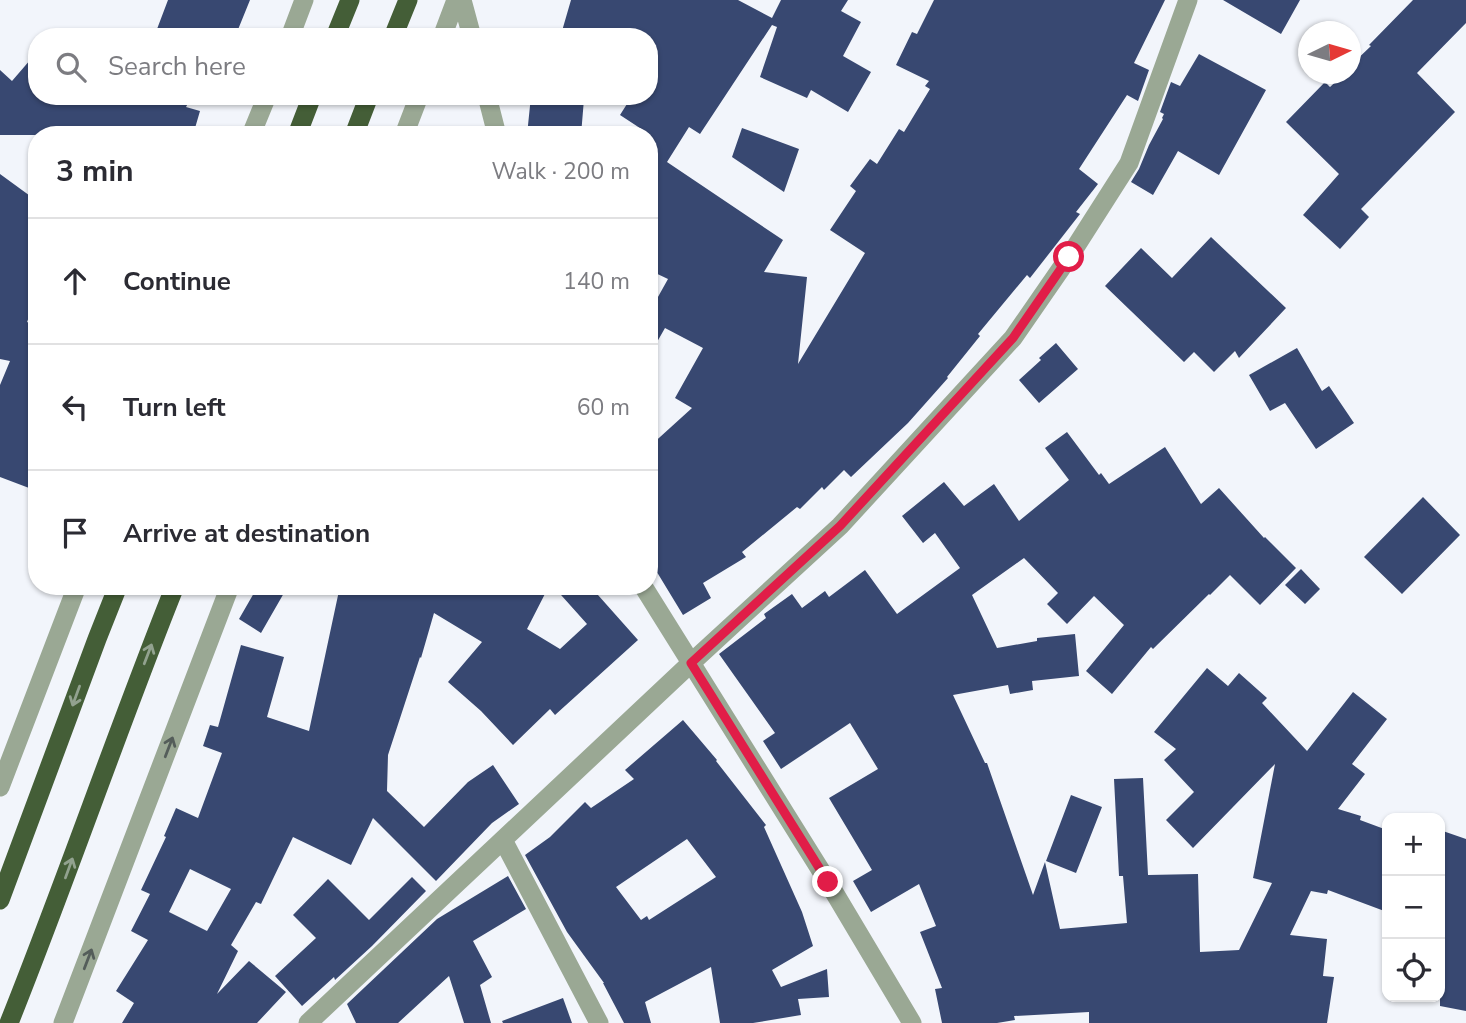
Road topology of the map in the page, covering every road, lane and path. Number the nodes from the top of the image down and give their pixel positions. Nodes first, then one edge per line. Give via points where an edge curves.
1 (304, 0) edge
2 (350, 0) edge
3 (408, 0) edge
4 (456, 0) edge
5 (462, 0) edge
6 (1188, 0) edge
7 (293, 28) edge
8 (339, 28) edge
9 (397, 28) edge
10 (445, 28) edge
11 (470, 28) edge
12 (263, 105) edge
13 (309, 105) edge
14 (366, 105) edge
15 (416, 105) edge
16 (489, 105) edge
17 (255, 126) edge
18 (300, 126) edge
19 (357, 126) edge
20 (407, 126) edge
21 (495, 126) edge
22 (74, 595) edge
23 (114, 595) edge
24 (171, 595) edge
25 (227, 595) edge
26 (649, 595) edge
27 (691, 663) junction
28 (0, 787) edge
29 (503, 840) junction
30 (0, 900) edge
31 (9, 1023) edge
32 (63, 1023) edge
33 (308, 1023) edge
34 (599, 1023) edge
35 (912, 1023) edge

1 - 7 street
2 - 8 highway
3 - 9 highway
4 - 10 street
5 - 11 street
6 - 27 street via 1129,163 1013,338 840,526
12 - 17 street
13 - 18 highway
14 - 19 highway
15 - 20 street
16 - 21 street
22 - 28 street
23 -> 30 highway
31 -> 24 highway
32 -> 25 street
26 - 27 street
27 - 29 street
27 - 35 street
29 - 33 street
29 - 34 street

